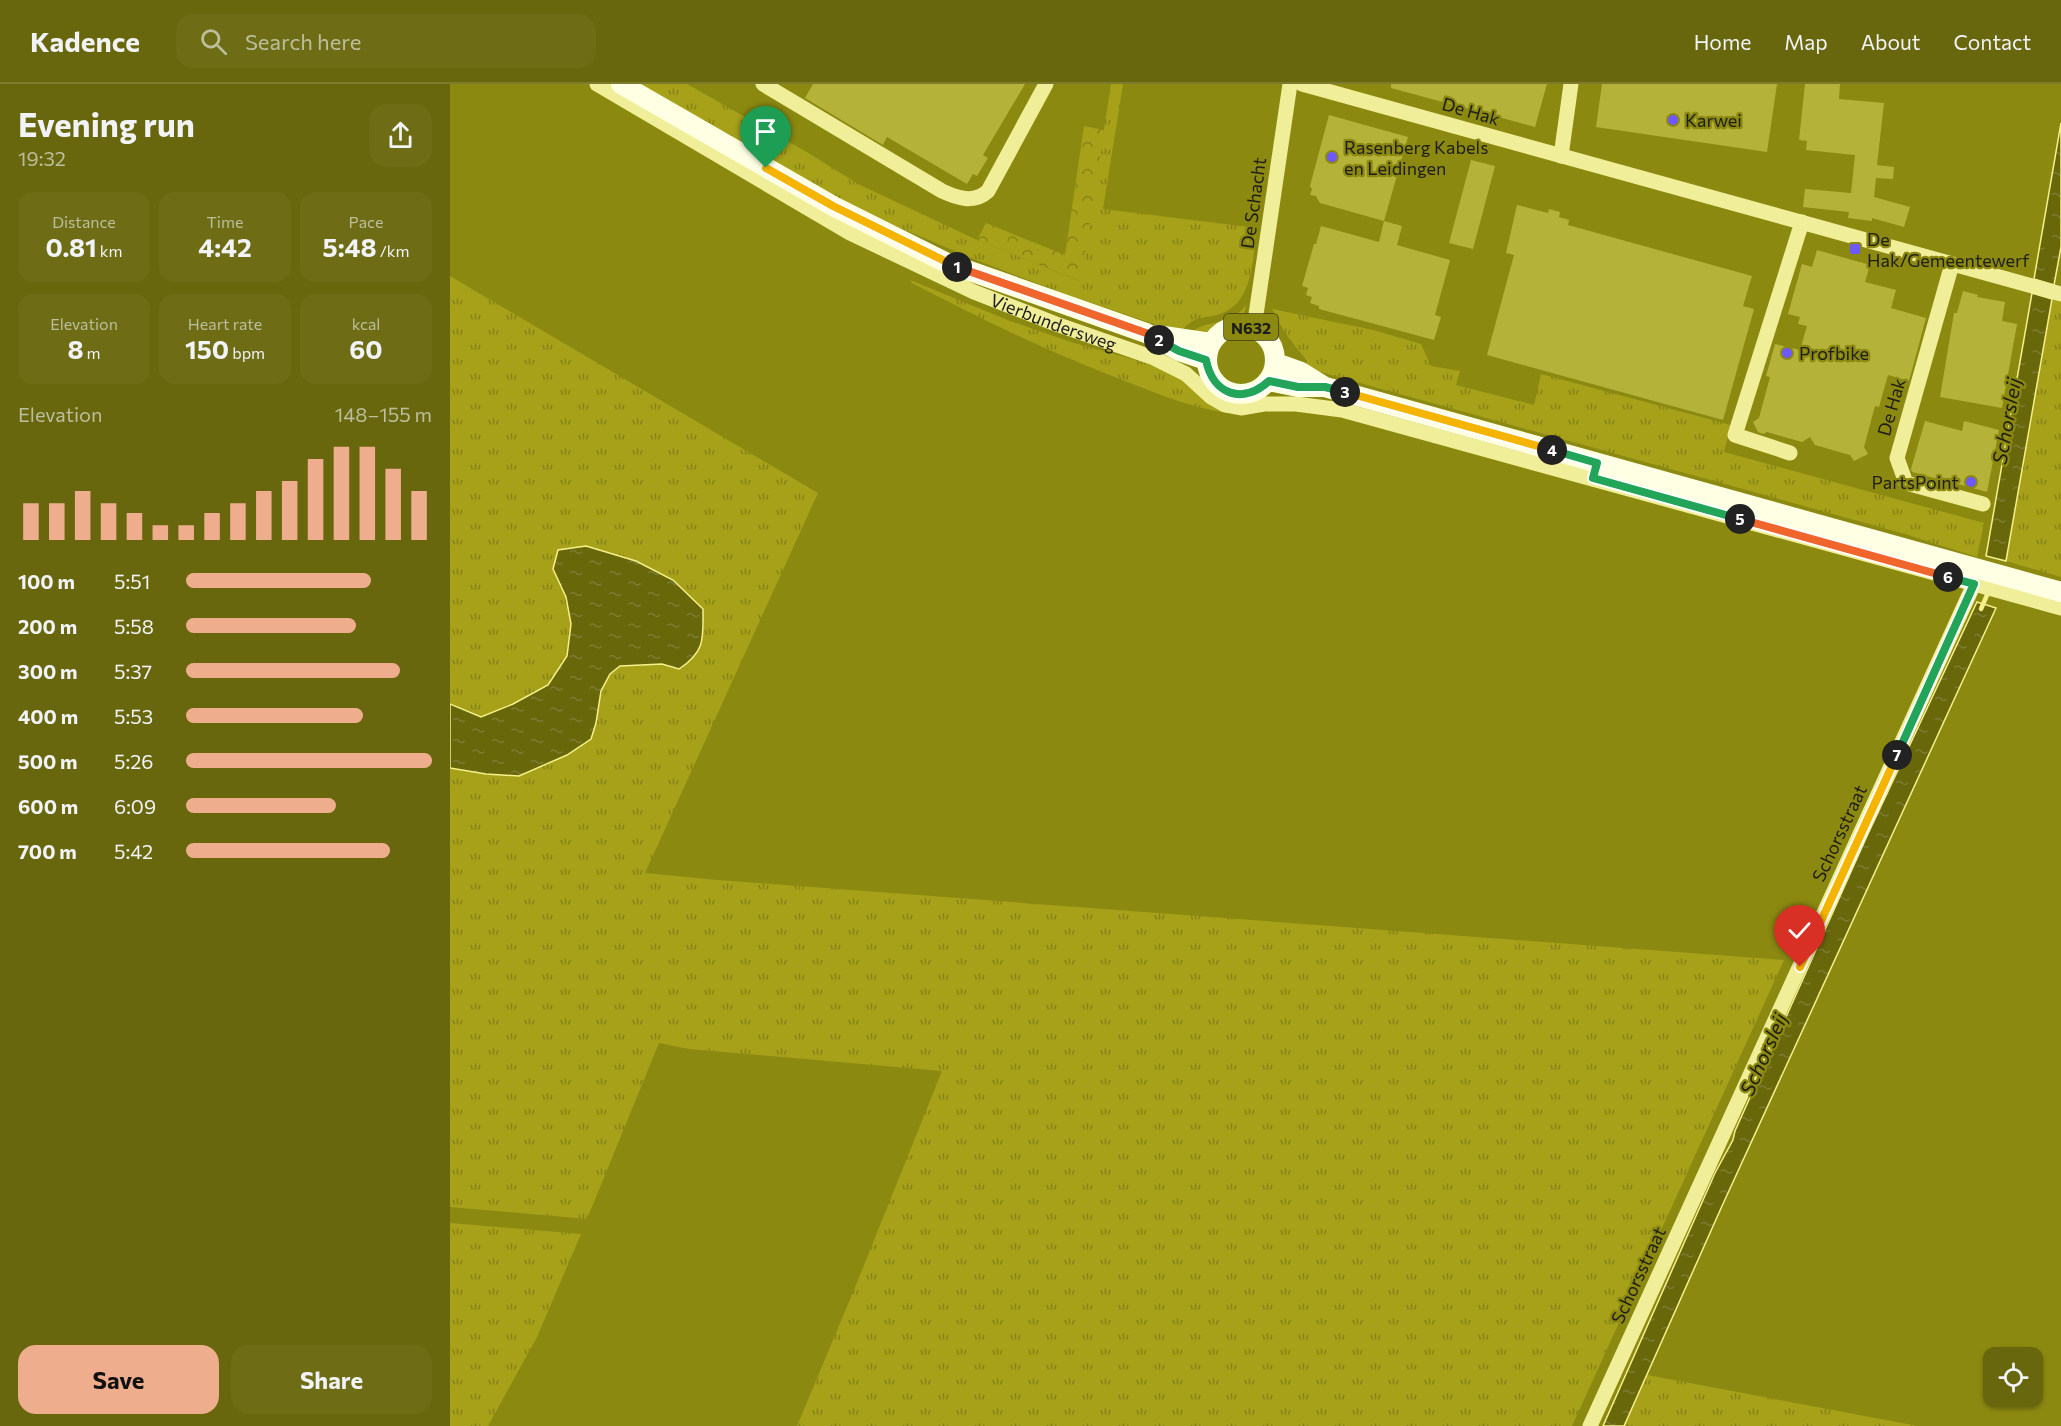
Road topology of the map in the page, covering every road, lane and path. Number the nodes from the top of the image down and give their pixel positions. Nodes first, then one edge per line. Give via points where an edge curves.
1 (597, 84) edge
2 (621, 84) edge
3 (763, 84) edge
4 (1047, 84) edge
5 (1290, 84) edge
6 (1302, 84) edge
7 (1571, 84) edge
8 (696, 135) junction
9 (1561, 156) junction
10 (1802, 222) junction
11 (1952, 264) junction
12 (2061, 294) edge
13 (1254, 328) junction
14 (1209, 351) junction
15 (1272, 372) junction
16 (1790, 453) dead end
17 (1595, 470) junction
18 (1983, 504) dead end
19 (1974, 584) junction
20 (2061, 592) edge
21 (2061, 608) edge
22 (1590, 1426) edge

1 - 8 street, Vierbundersweg
2 - 8 main road, Vierbundersweg / N632
3 - 4 street via 942,191 965,199 975,199 988,191
5 - 13 street, De Schacht
6 - 9 street, De Hak
7 - 9 street
8 - 14 main road, Vierbundersweg / N632 via 947,263 1146,333 1185,337
8 - 17 street, Vierbundersweg via 869,242 974,292 1154,358 1186,374 1225,405 1241,408 1296,404 1342,410
9 - 10 street, De Hak
10 - 11 street, De Hak
10 - 16 street via 1735,435
11 - 12 street, De Hak
11 - 18 street, De Hak via 1897,458 1906,483
13 - 14 main road, N632 via 1230,327 1219,333
13 - 15 main road, N632 via 1263,333 1275,352
14 - 15 main road via 1208,372 1215,383 1230,392 1248,394 1260,390
15 - 17 main road, Vierbundersweg / N632 via 1301,372 1325,387
17 - 19 street, Vierbundersweg
17 - 20 main road, Vierbundersweg / N632
19 - 21 street, Vierbundersweg
19 - 22 street, Schorsstraat

